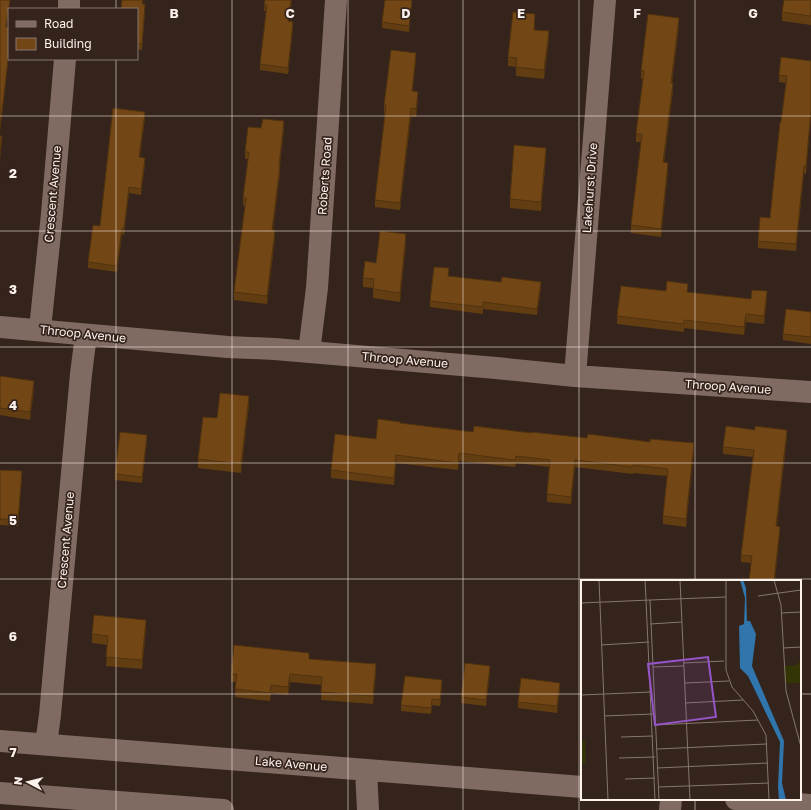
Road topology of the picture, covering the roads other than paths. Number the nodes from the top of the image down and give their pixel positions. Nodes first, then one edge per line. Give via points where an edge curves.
1 (336, 0) edge
2 (605, 0) edge
3 (65, 60) edge
4 (0, 327) edge
5 (40, 330) junction
6 (86, 335) junction
7 (309, 352) junction
8 (575, 376) junction
9 (811, 392) edge
10 (0, 741) edge
11 (46, 744) junction
12 (366, 770) junction
13 (581, 787) edge
14 (0, 792) edge
15 (671, 800) edge
16 (748, 800) edge
17 (811, 805) edge
18 (223, 810) edge
19 (368, 810) edge
20 (670, 810) edge

1 - 7 street, Roberts Road via 317,288
2 - 8 street, Lakehurst Drive
3 - 5 street, Crescent Avenue
4 - 5 street, Throop Avenue
5 - 6 street, Throop Avenue
6 - 7 street, Throop Avenue
6 - 11 street, Crescent Avenue
7 - 8 street, Throop Avenue
8 - 9 street, Throop Avenue
10 - 11 street, Lake Avenue
11 - 12 street, Lake Avenue
12 - 13 street, Lake Avenue
12 - 19 street
14 - 18 street
15 - 20 street
16 - 17 street

